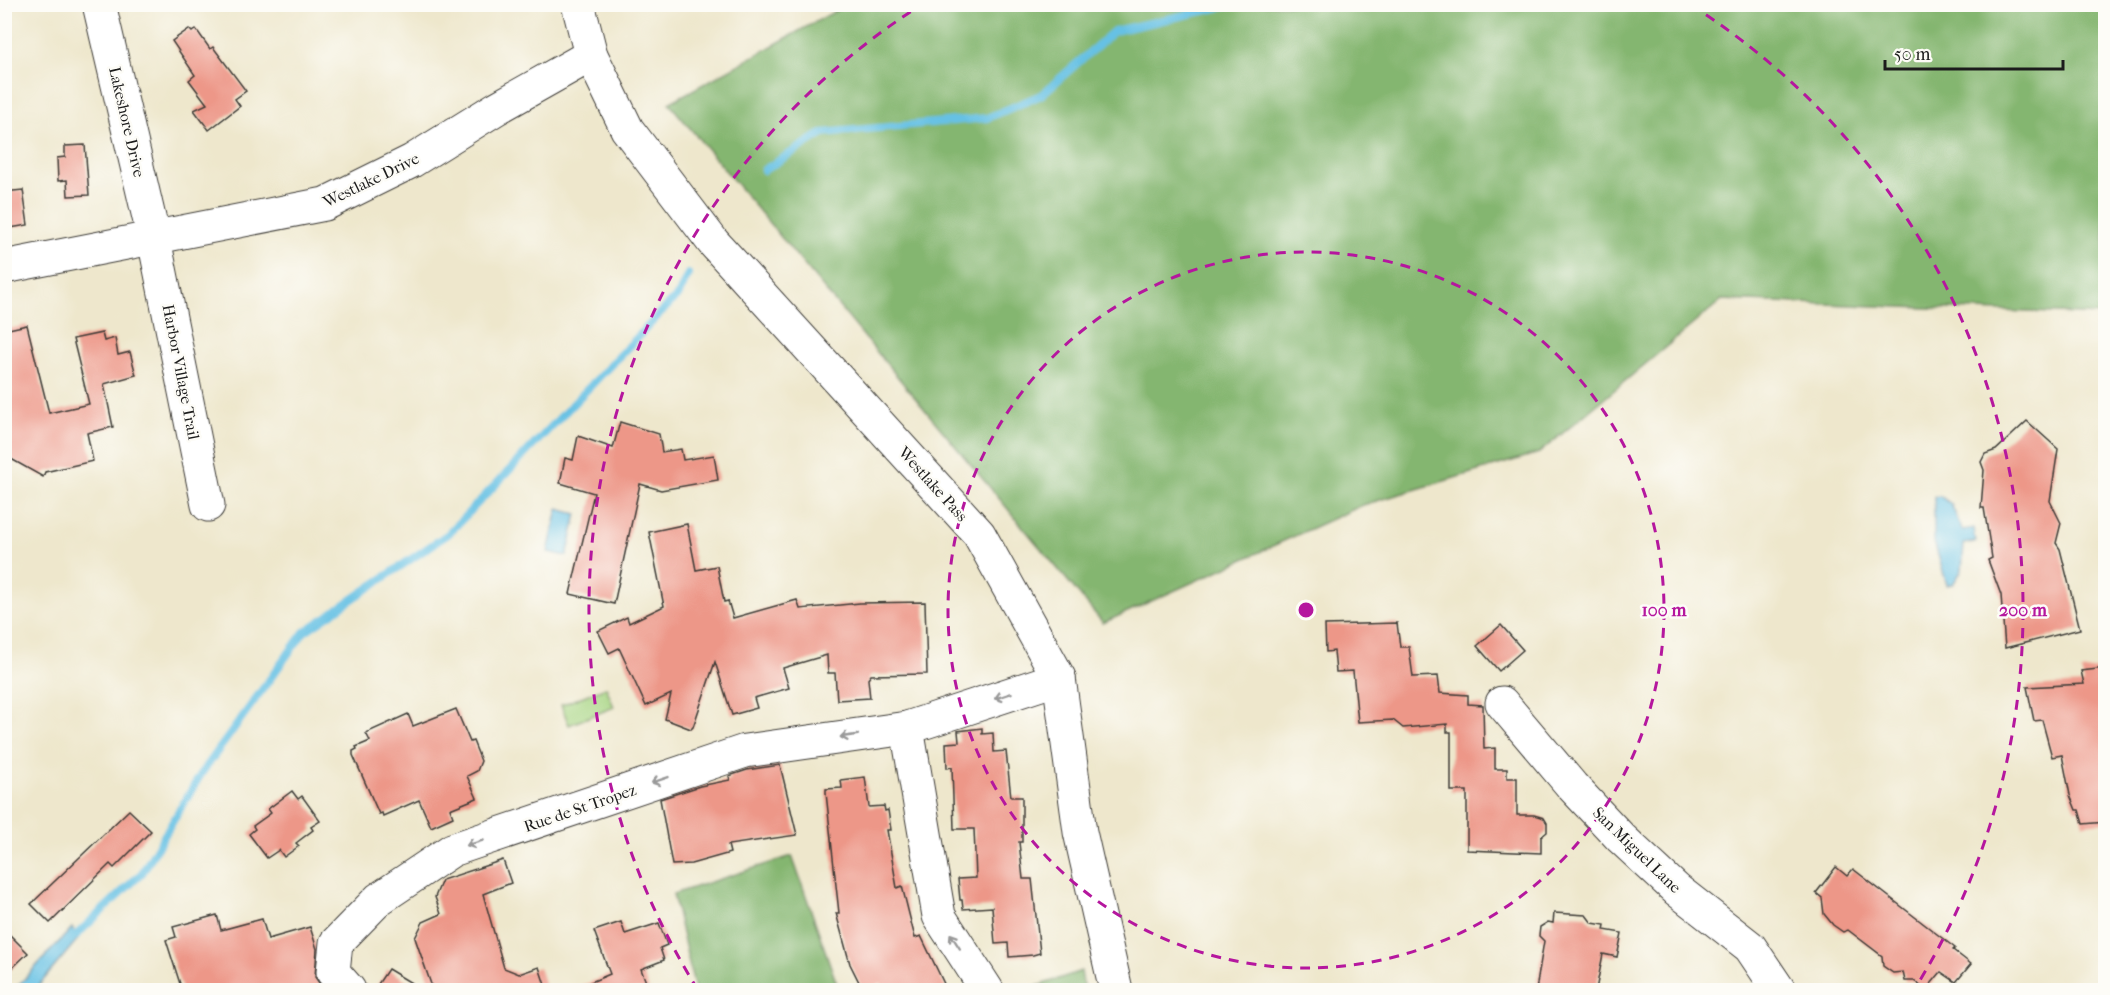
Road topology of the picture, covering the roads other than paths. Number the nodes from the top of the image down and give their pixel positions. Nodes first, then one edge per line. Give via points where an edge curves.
1 (99, 4) edge
2 (578, 4) edge
3 (591, 56) junction
4 (154, 239) junction
5 (4, 267) edge
6 (208, 505) dead end
7 (1059, 678) junction
8 (1502, 703) dead end
9 (907, 728) junction
10 (349, 990) edge
11 (987, 990) edge
12 (1116, 990) edge
13 (1779, 990) edge

1 - 4 street, Lakeshore Drive
2 - 3 street
3 - 4 street, Westlake Drive via 412,161 325,204
3 - 7 street, Westlake Pass via 627,129 713,242 979,534
4 - 5 street, Westlake Drive
4 - 6 street, Harbor Village Trail
7 -> 9 street, Rue de St Tropez
7 - 12 street, Westlake Pass via 1080,832
8 - 13 street, San Miguel Lane via 1621,838 1677,890 1750,947
9 -> 10 street, Rue de St Tropez via 745,751 452,850 379,899 336,943 333,972
11 -> 9 street via 939,916

